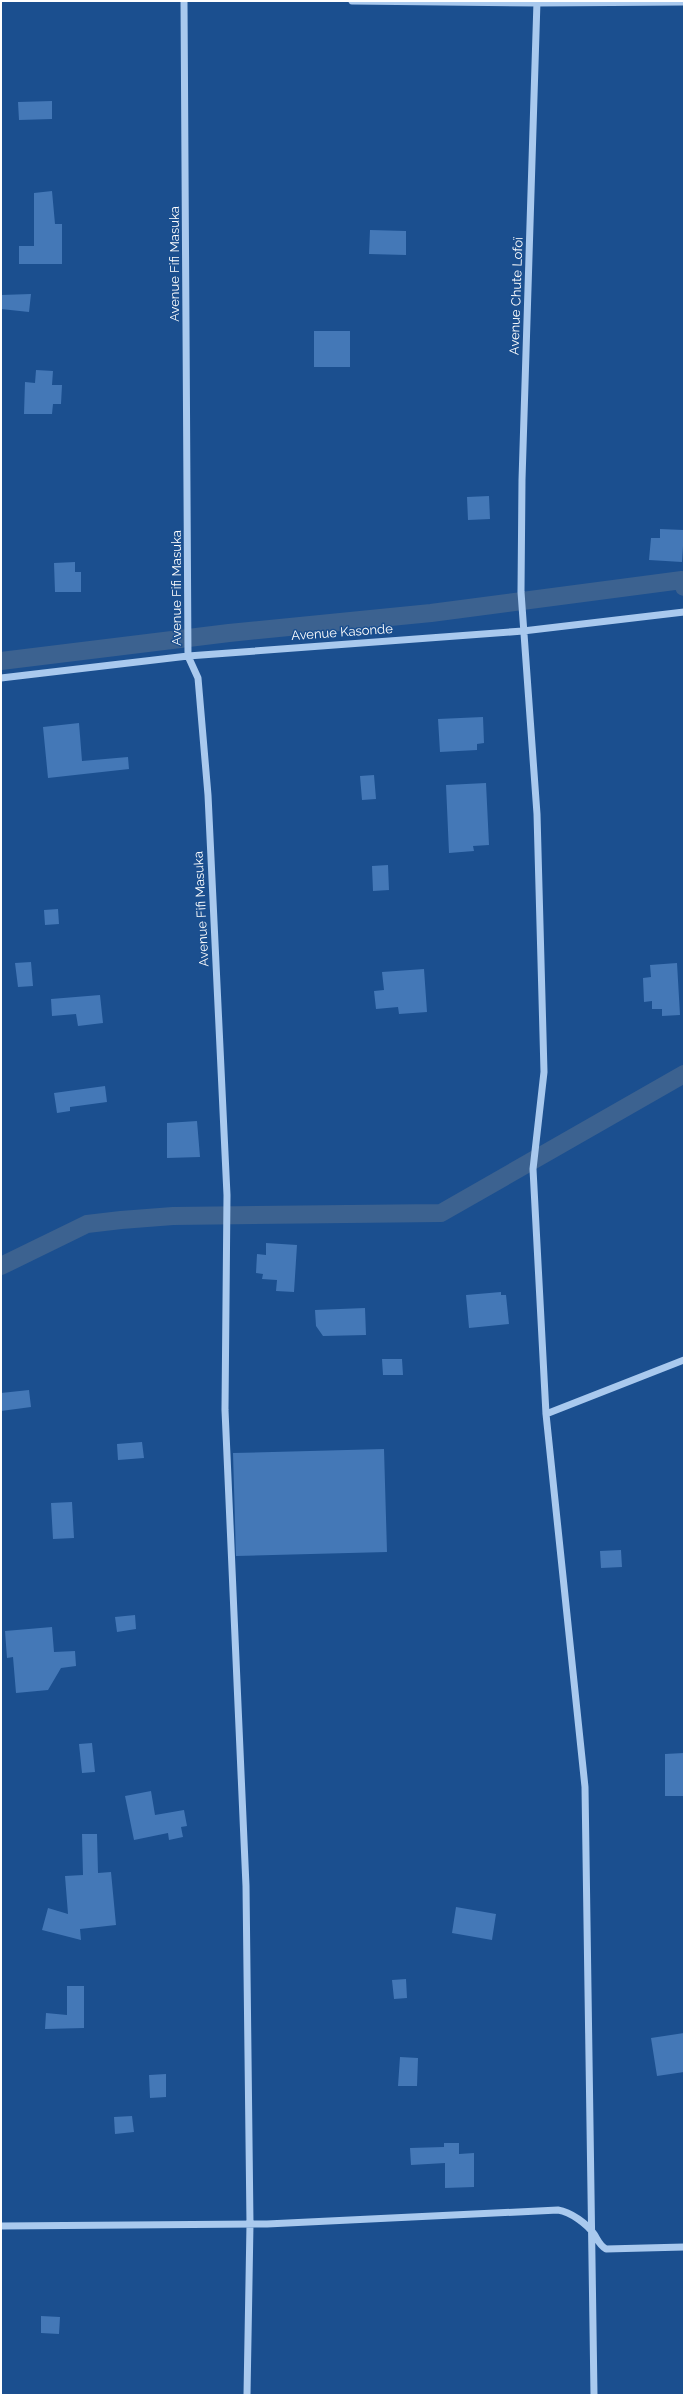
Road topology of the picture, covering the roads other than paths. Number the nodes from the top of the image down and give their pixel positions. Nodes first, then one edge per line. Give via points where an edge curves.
1 (184, 1) edge
2 (352, 1) edge
3 (537, 2) edge
4 (684, 2) edge
5 (684, 612) edge
6 (523, 631) junction
7 (188, 656) junction
8 (1, 678) edge
9 (684, 1360) edge
10 (546, 1414) junction
11 (250, 2224) junction
12 (1, 2226) edge
13 (593, 2233) junction
14 (684, 2247) edge
15 (247, 2395) edge
16 (594, 2395) edge

1 - 7 street, Avenue Fifi Masuka
2 - 3 street
3 - 4 street
3 - 6 street, Avenue Chute Lofoï via 523,457
5 - 6 street, Avenue Kasonde
6 - 7 street, Avenue Kasonde
6 - 10 street, Avenue Chute Lofoï via 537,829 544,1072 533,1169
7 - 8 street, Avenue Kasonde
7 - 11 street, Avenue Fifi Masuka via 198,678 208,795 227,1195 225,1410 246,1886
9 - 10 street
10 - 13 street, Avenue Chute Lofoï via 585,1787
11 - 12 street
11 - 13 street via 558,2210 570,2213
11 - 15 street, Avenue Fifi Masuka
13 - 14 street via 600,2246 606,2249
13 - 16 street, Avenue Chute Lofoï

